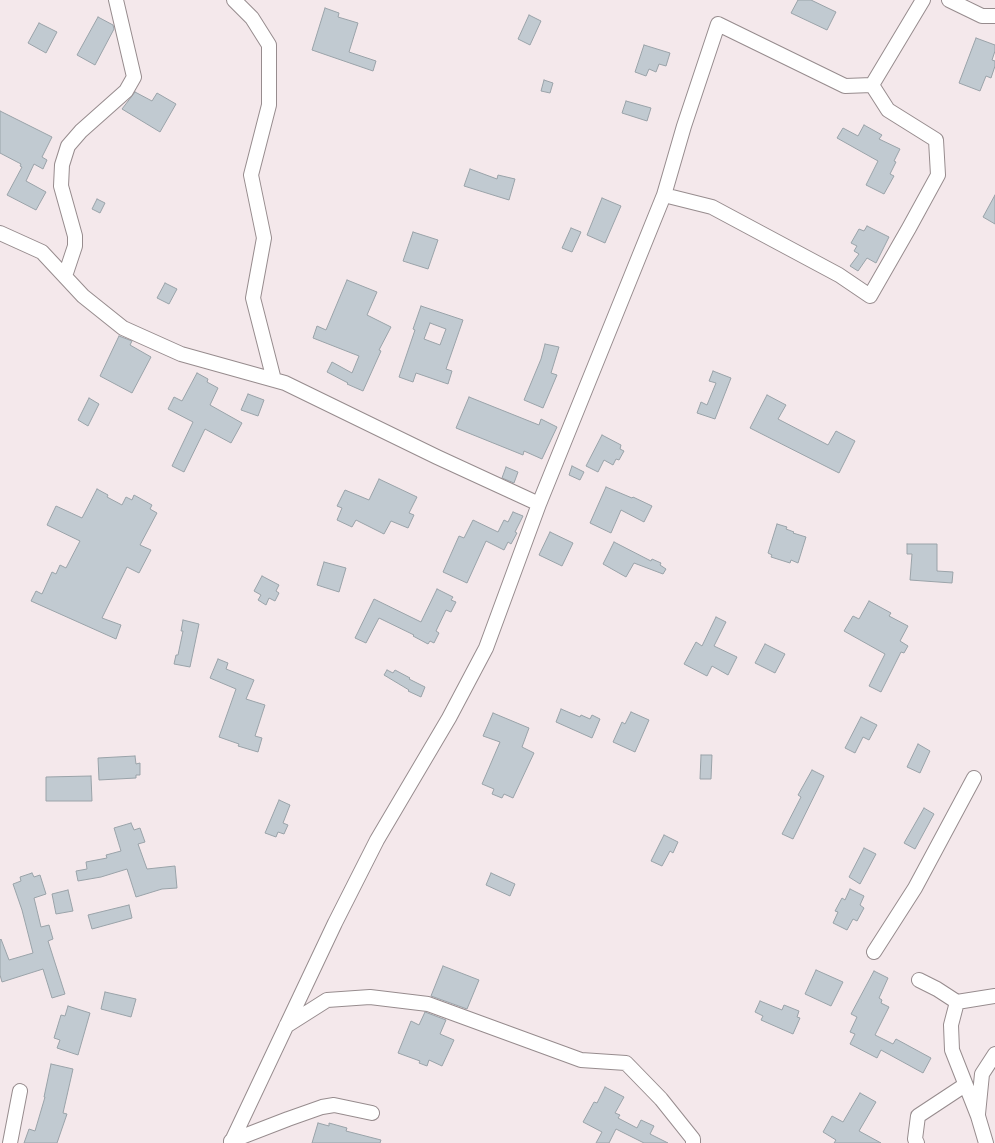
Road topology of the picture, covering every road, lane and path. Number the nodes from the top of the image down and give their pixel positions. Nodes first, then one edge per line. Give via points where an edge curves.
1 (116, 0) edge
2 (234, 0) edge
3 (923, 0) edge
4 (949, 0) edge
5 (995, 16) edge
6 (872, 85) junction
7 (664, 195) junction
8 (0, 233) edge
9 (65, 276) junction
10 (274, 380) junction
11 (539, 504) junction
12 (974, 778) dead end
13 (874, 952) dead end
14 (920, 980) dead end
15 (995, 996) edge
16 (957, 1002) junction
17 (286, 1027) junction
18 (995, 1054) edge
19 (965, 1085) junction
20 (20, 1091) dead end
21 (372, 1113) dead end
22 (978, 1116) junction
23 (231, 1142) edge
24 (10, 1143) edge
25 (693, 1143) edge
26 (917, 1143) edge
27 (986, 1143) edge

1 - 9 street via 134,77 126,91 68,146 62,165 62,186 75,236 75,246
2 - 10 street via 252,18 269,45 269,105 251,175 264,238 253,298
3 - 6 street
4 - 5 street via 982,16
6 - 7 street via 845,86 718,24
6 - 7 street via 888,110 936,140 938,175 870,296 840,275 712,207
7 - 11 street
8 - 9 street via 42,252
9 - 10 street via 84,296 123,328 182,354
10 - 11 street
11 - 17 street via 486,648 449,718 377,840
12 - 13 street via 915,888
14 - 16 street
15 - 16 street
16 - 19 street via 951,1025 952,1050
17 - 23 street
17 - 25 street via 327,1000 370,998 428,1004 581,1060 626,1062 661,1099 693,1139
18 - 22 street via 982,1074
19 - 22 street
19 - 26 street via 918,1116 915,1139
20 - 24 street
21 - 23 street via 334,1105 322,1107
22 - 27 street

